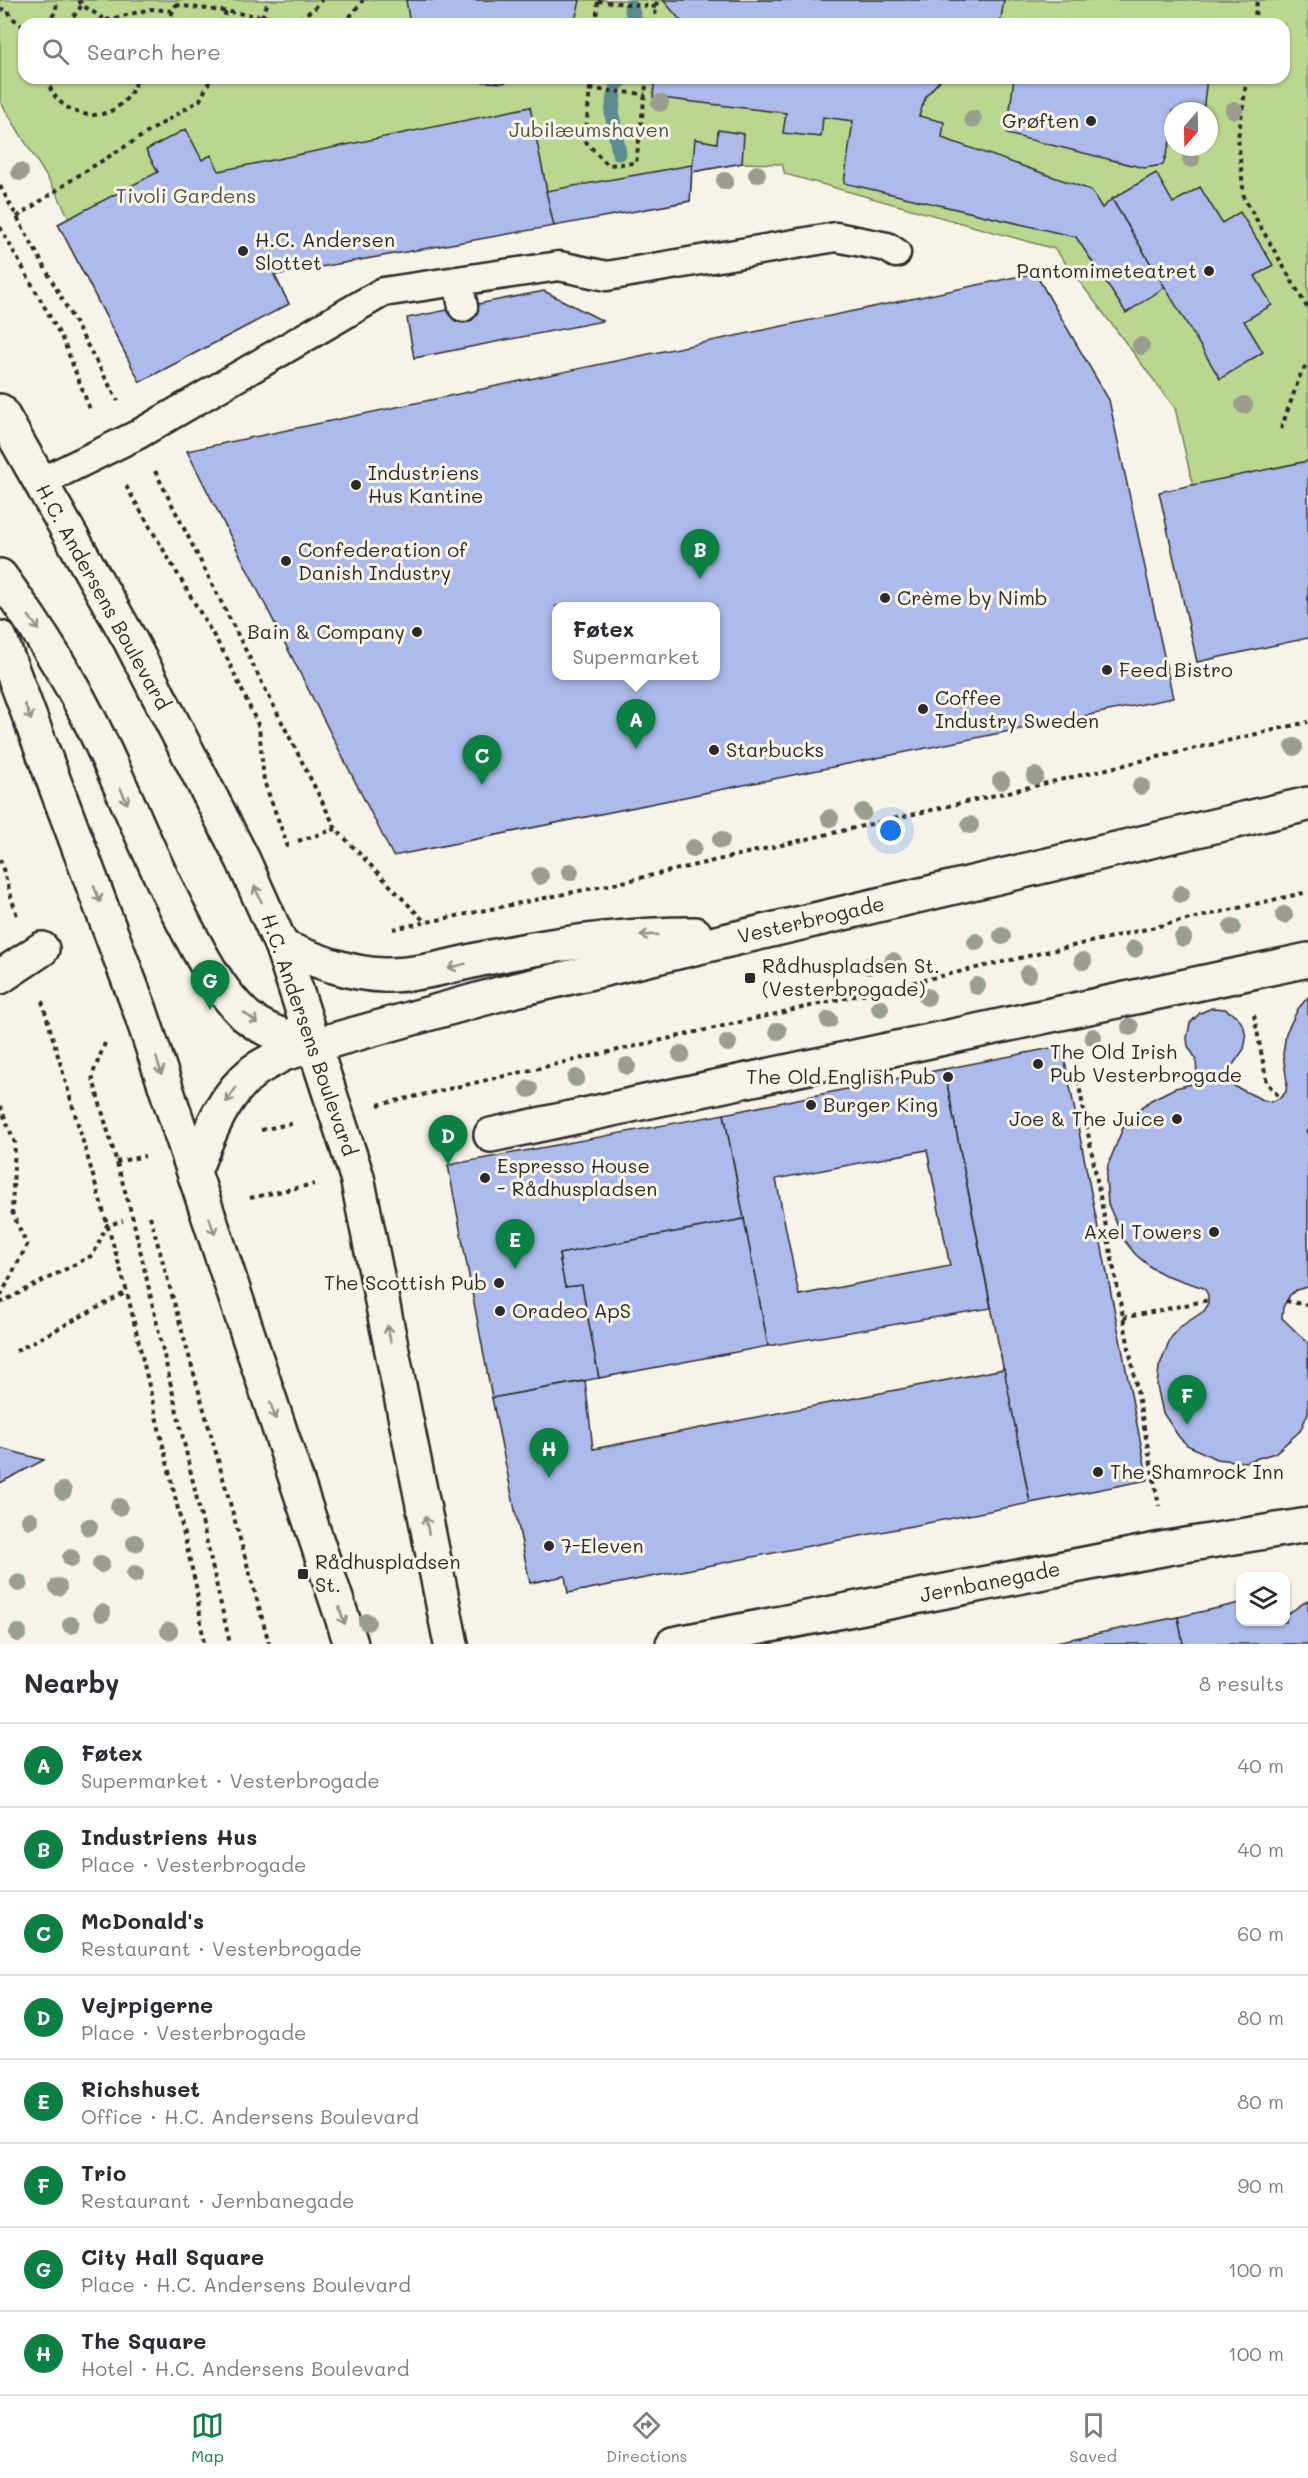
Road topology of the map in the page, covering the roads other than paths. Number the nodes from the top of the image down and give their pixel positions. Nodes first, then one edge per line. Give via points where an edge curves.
1 (896, 254) dead end
2 (0, 411) edge
3 (39, 483) junction
4 (0, 576) edge
5 (0, 638) edge
6 (1308, 804) edge
7 (749, 934) junction
8 (282, 947) junction
9 (35, 953) road end
10 (1308, 960) edge
11 (0, 977) edge
12 (315, 1045) junction
13 (491, 1135) dead end
14 (194, 1171) junction
15 (1308, 1526) edge
16 (351, 1644) edge
17 (451, 1644) edge
18 (674, 1644) edge

1 - 3 lane via 887,247 836,237 607,276 559,266 461,294 384,292 137,435
2 - 3 street, H.C. Andersens Boulevard
8 -> 3 street, H.C. Andersens Boulevard via 243,860 130,640
4 -> 12 street via 72,684 168,894 206,965 246,1016 279,1035
5 -> 14 street via 140,1010
6 - 7 street, Vesterbrogade
7 -> 8 street via 648,934 585,939 442,970 384,975 329,966
7 - 12 street, Vesterbrogade via 503,993
8 - 12 street, H.C. Andersens Boulevard
9 - 11 street
10 - 13 street
12 -> 14 street, Vesterbrogade via 283,1054 255,1070 235,1088 219,1113
17 -> 12 street, H.C. Andersens Boulevard via 357,1177
14 -> 16 street
15 - 18 street, Jernbanegade via 1167,1548

